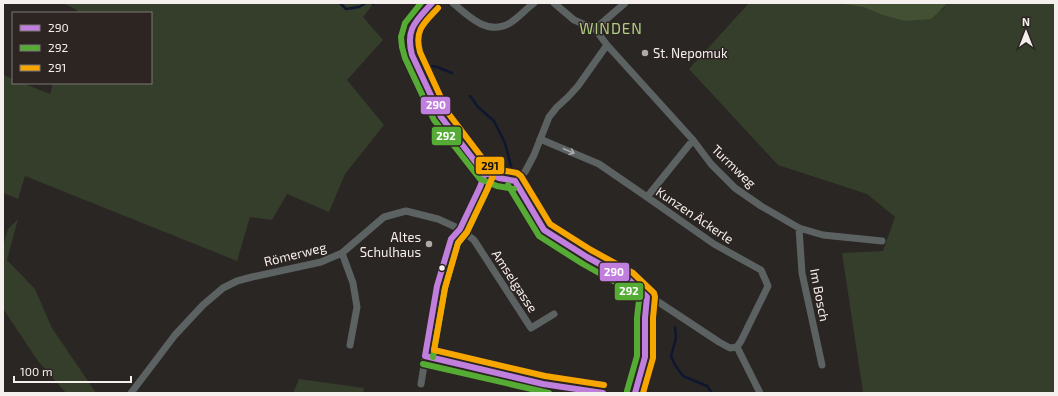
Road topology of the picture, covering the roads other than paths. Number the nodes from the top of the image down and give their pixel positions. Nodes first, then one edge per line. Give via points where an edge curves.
1 (432, 3) edge
2 (453, 3) edge
3 (534, 3) edge
4 (554, 3) edge
5 (625, 3) edge
6 (595, 29) junction
7 (607, 45) junction
8 (540, 139) junction
9 (693, 140) junction
10 (485, 173) junction
11 (515, 181) junction
12 (647, 197) junction
13 (799, 228) junction
14 (460, 229) junction
15 (882, 241) dead end
16 (342, 253) junction
17 (647, 297) junction
18 (554, 314) dead end
19 (350, 346) dead end
20 (737, 347) junction
21 (425, 356) junction
22 (822, 365) dead end
23 (422, 384) dead end
24 (131, 393) edge
25 (603, 393) edge
26 (635, 393) edge
27 (760, 393) edge

1 - 10 street via 413,25 408,35 408,45 440,117
2 - 3 street via 484,26 494,28 509,23
4 - 6 street via 574,20
5 - 6 street
6 - 7 street, Turmweg
7 - 8 street via 578,86 549,117
7 - 9 street, Turmweg
8 - 11 street via 525,172
8 -> 12 street, Kunzen Äckerle via 599,164
9 - 12 street
9 - 13 street, Turmweg via 735,188
10 - 11 street
10 - 14 street
11 - 17 street via 544,230 630,280
12 - 20 street, Kunzen Äckerle via 714,244 761,270 768,286
13 - 15 street, Turmweg via 823,235
13 - 22 street, Im Bosch via 802,273
14 - 16 street, Römerweg via 438,219 406,211 384,217
14 - 18 street, Amselgasse via 474,240 531,328
14 - 21 street via 451,239 437,286
16 - 19 street via 353,283 357,307
16 - 24 street, Römerweg via 321,262 237,281 223,288 174,335
17 - 20 street via 719,342 730,348
17 - 26 street via 645,357
20 - 27 street
21 - 23 street
21 - 25 street via 543,384

